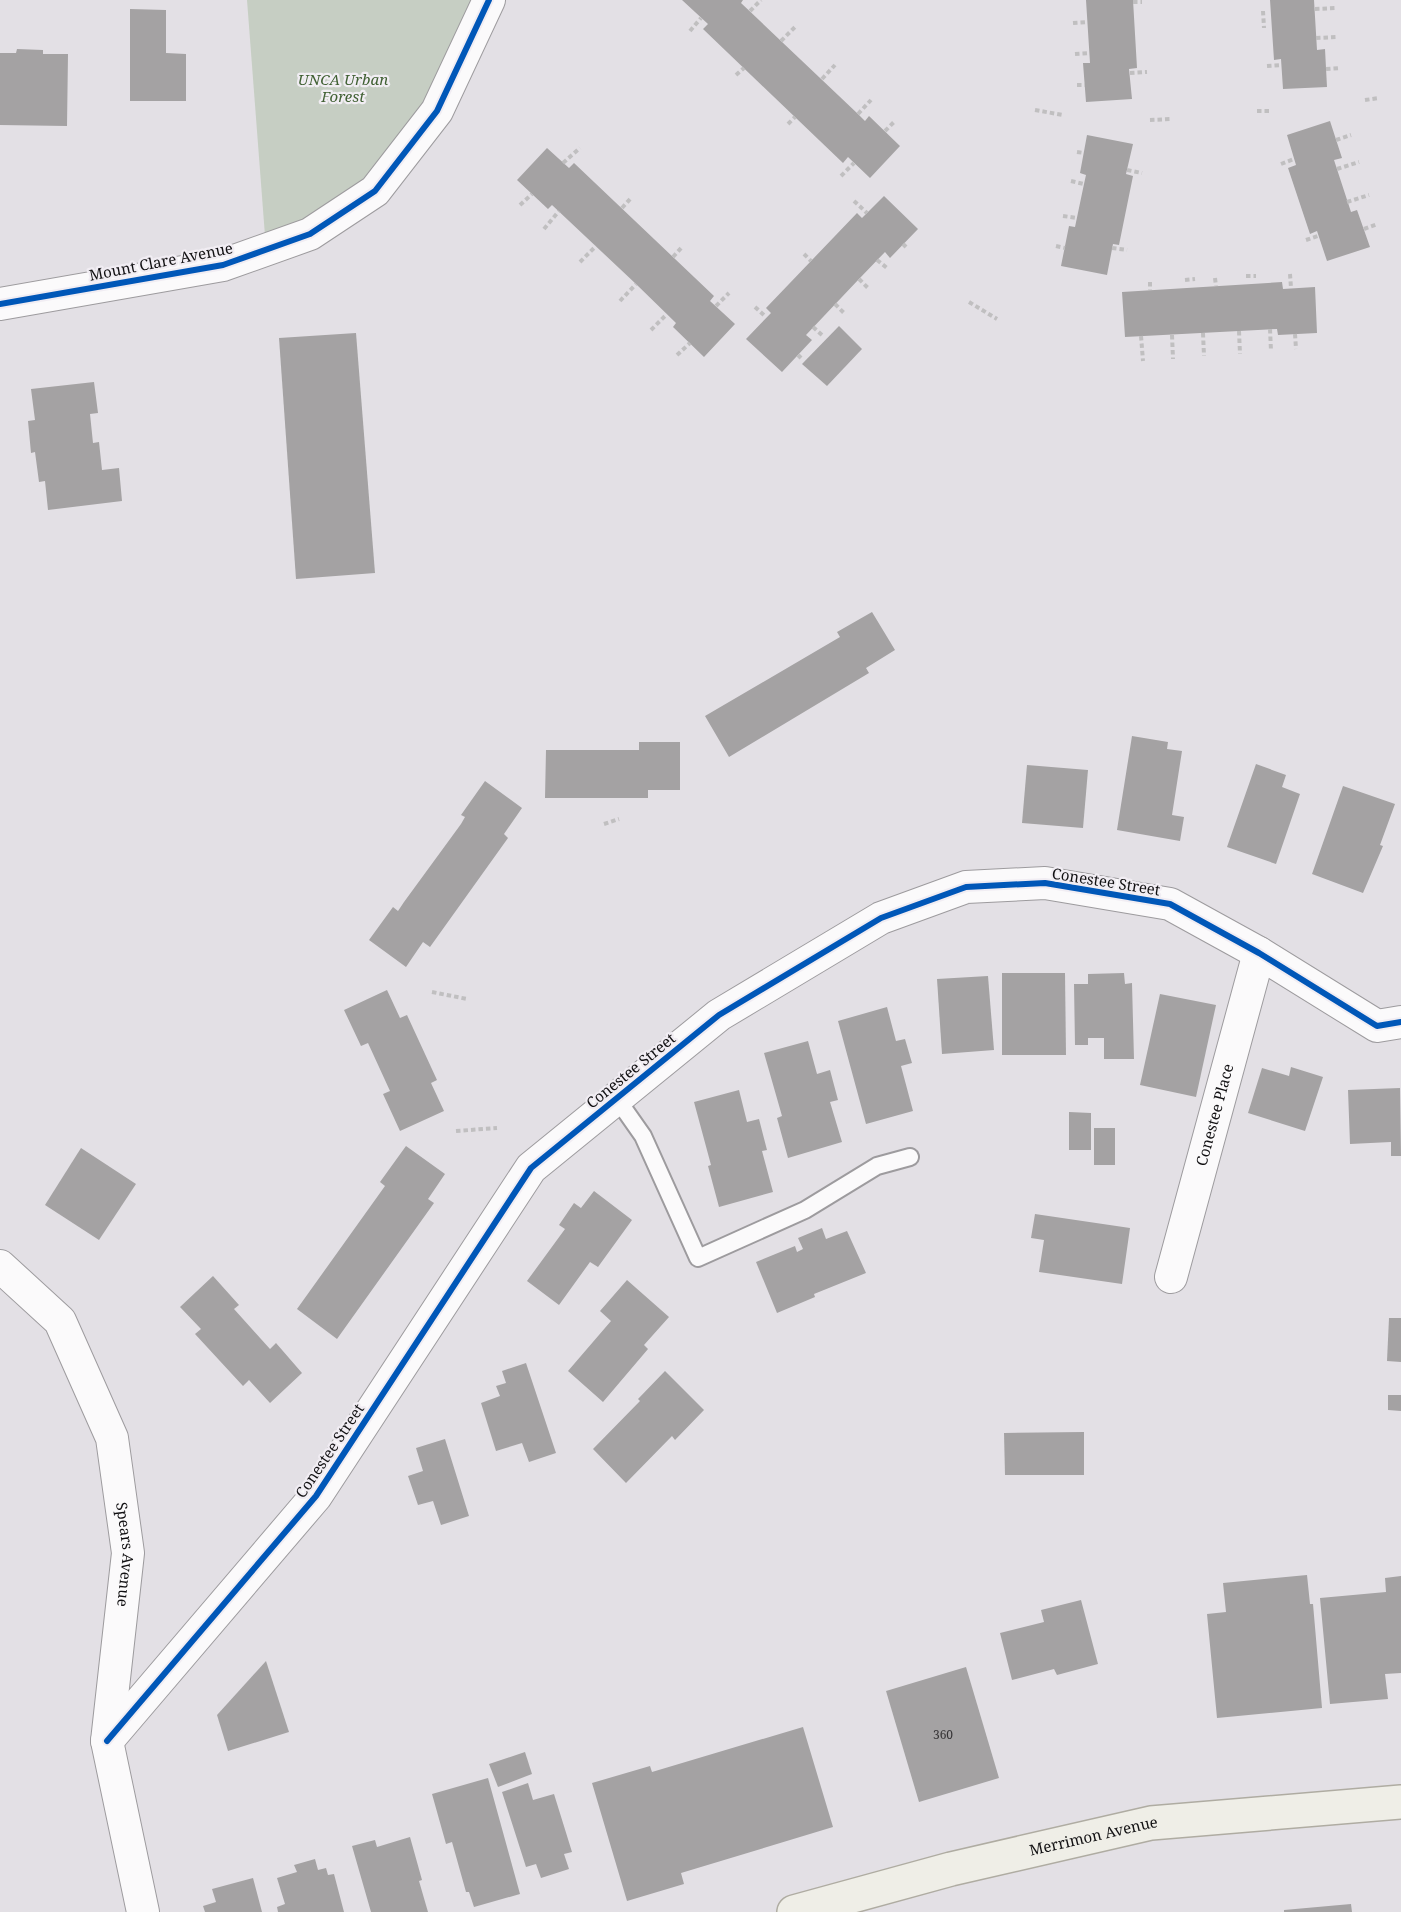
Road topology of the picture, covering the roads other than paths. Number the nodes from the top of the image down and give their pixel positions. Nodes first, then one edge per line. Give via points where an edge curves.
1 (489, 0) edge
2 (0, 304) edge
3 (1259, 953) junction
4 (1401, 1022) edge
5 (617, 1099) junction
6 (910, 1157) dead end
7 (0, 1266) edge
8 (1171, 1277) dead end
9 (107, 1741) junction
10 (1401, 1802) edge
11 (143, 1912) edge
12 (795, 1912) edge

1 - 2 street, Mount Clare Avenue via 437,111 375,191 310,234 223,265
3 - 4 street, Conestee Street via 1377,1026
3 - 5 street, Conestee Street via 1170,904 1046,884 966,887 881,918 719,1015
3 - 8 street, Conestee Place
5 - 6 lane via 643,1136 699,1258 805,1210 877,1166
5 - 9 street, Conestee Street via 531,1168 316,1496
7 - 9 street, Spears Avenue via 60,1321 112,1438 128,1553
9 - 11 street, Spears Avenue
10 - 12 main road, Merrimon Avenue via 1151,1822 951,1869

